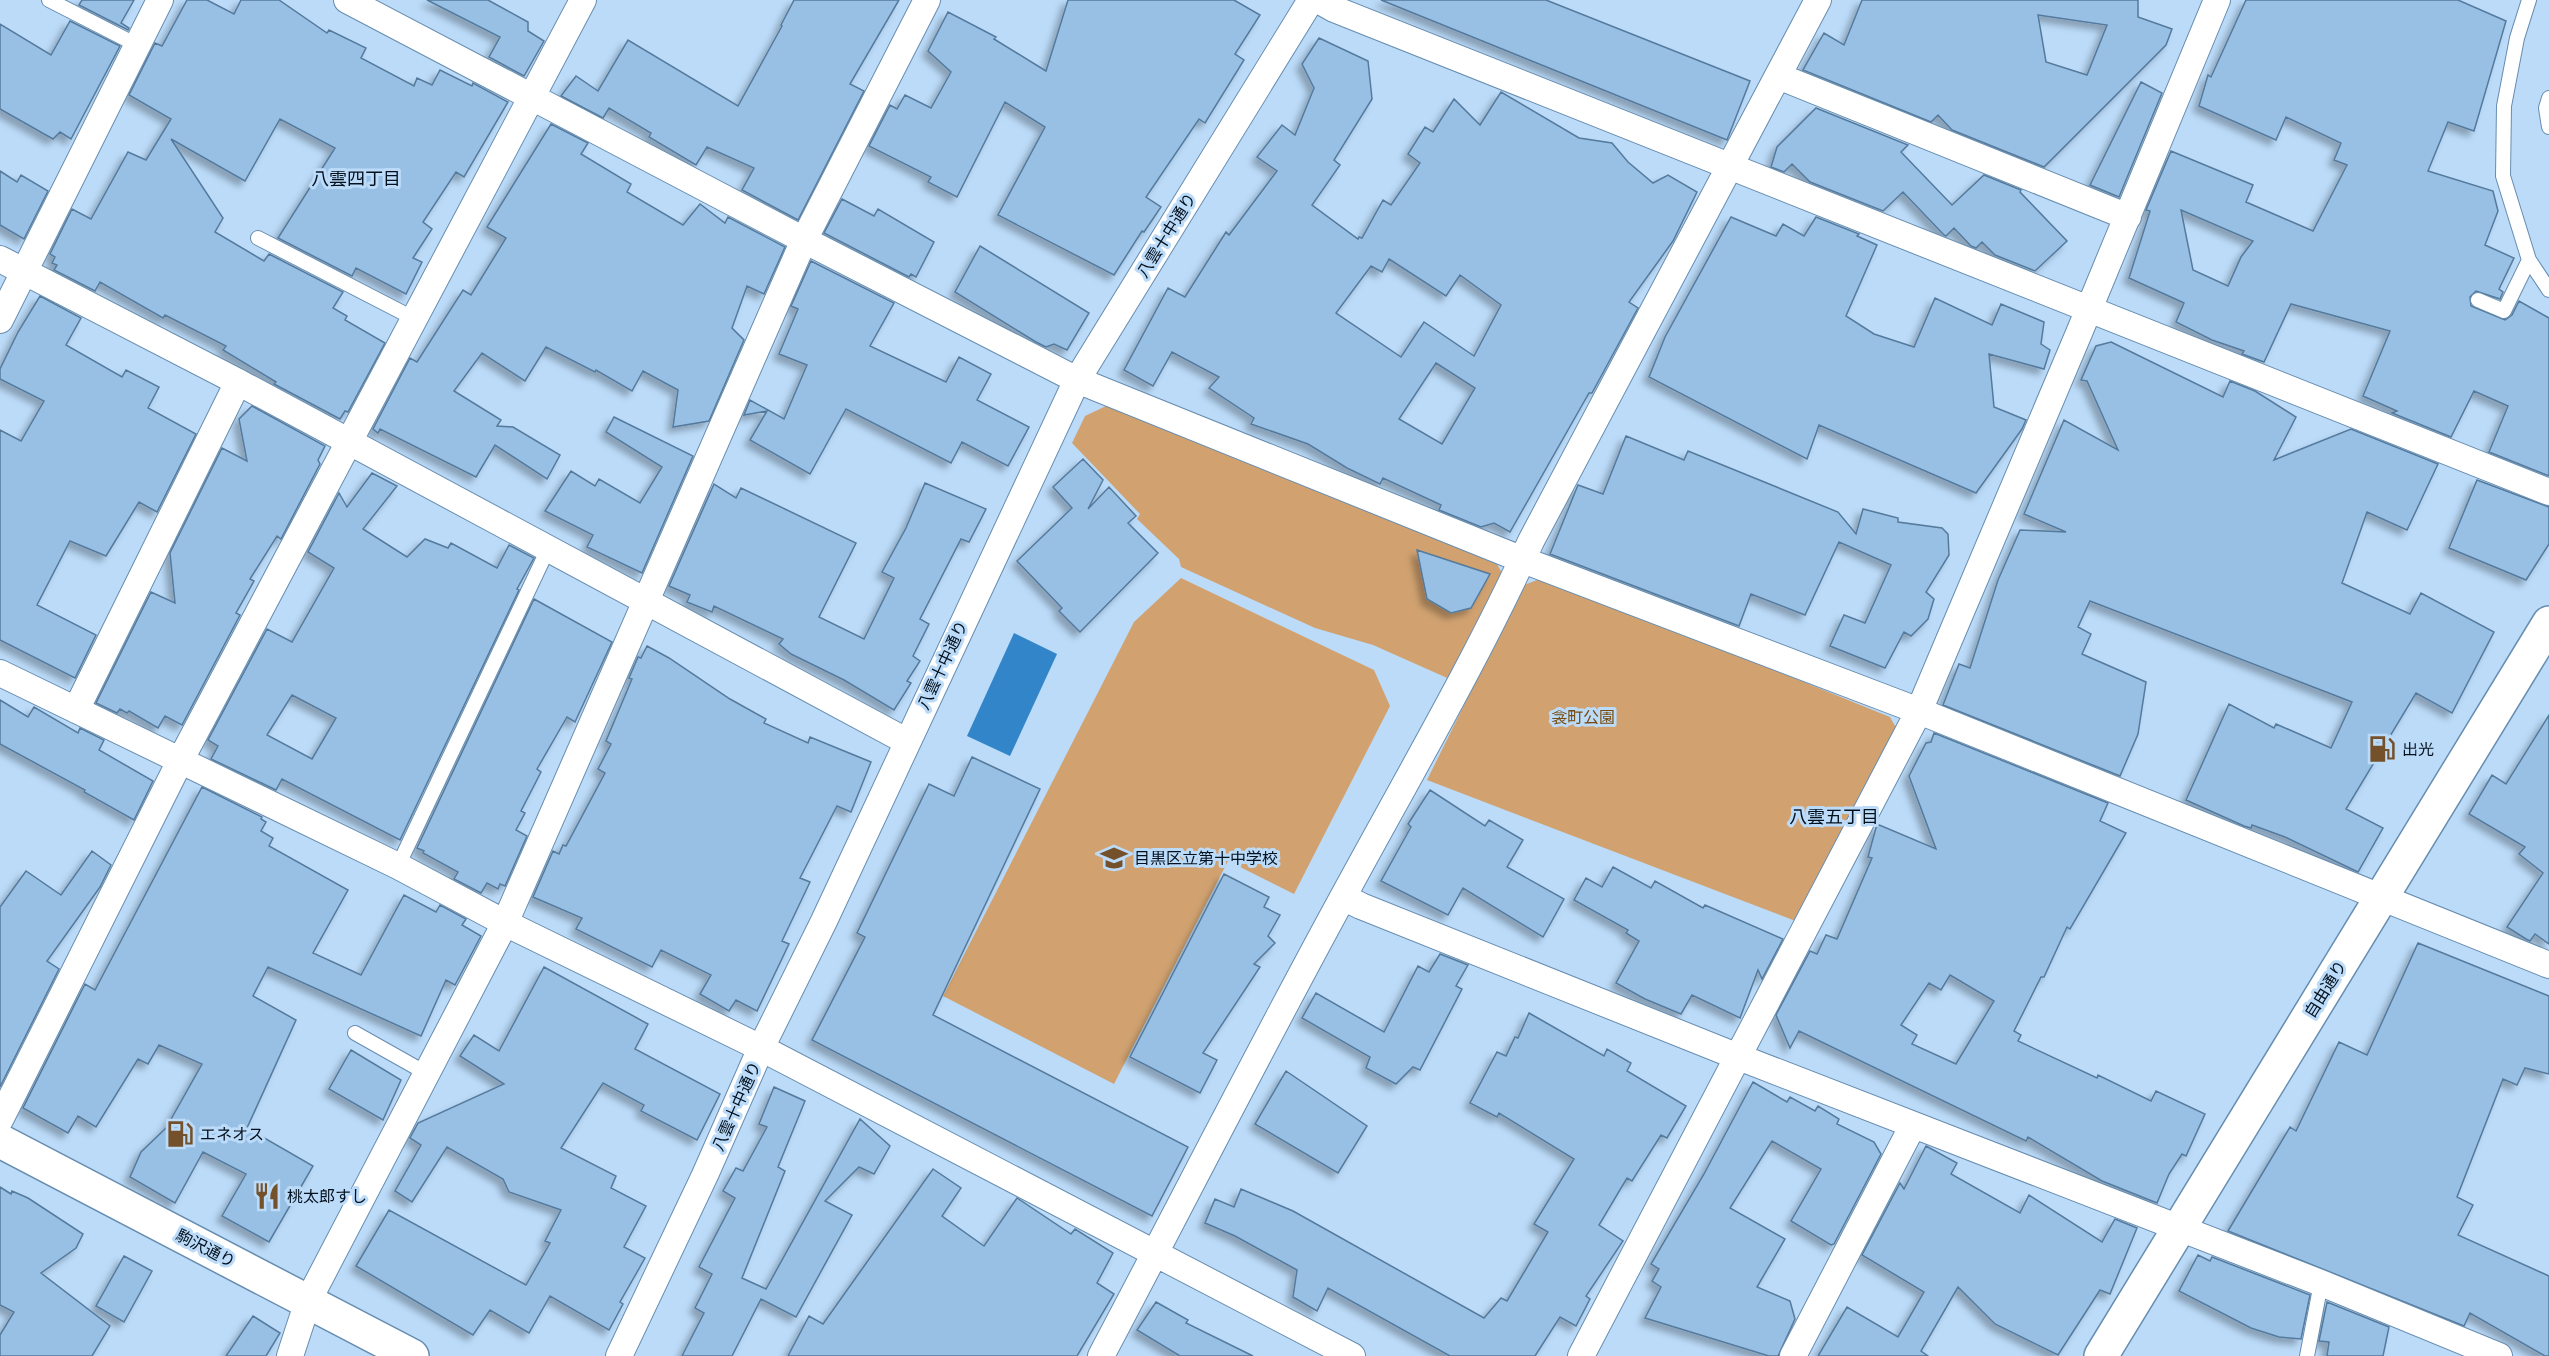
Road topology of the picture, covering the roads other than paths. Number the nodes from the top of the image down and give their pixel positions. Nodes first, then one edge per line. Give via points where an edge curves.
1 (49, 0) edge
2 (160, 0) edge
3 (347, 0) edge
4 (583, 0) edge
5 (927, 0) edge
6 (1311, 0) edge
7 (1318, 0) edge
8 (1818, 0) edge
9 (2215, 0) edge
10 (2529, 0) edge
11 (137, 45) junction
12 (1778, 76) junction
13 (531, 96) junction
14 (2549, 98) edge
15 (2549, 127) edge
16 (1729, 168) junction
17 (2127, 217) junction
18 (258, 238) dead end
19 (804, 240) junction
20 (0, 259) edge
21 (2529, 260) junction
22 (24, 272) junction
23 (2549, 290) edge
24 (2478, 300) dead end
25 (2090, 308) junction
26 (413, 318) junction
27 (0, 320) edge
28 (1077, 380) junction
29 (238, 382) junction
30 (350, 442) junction
31 (2549, 492) edge
32 (548, 549) junction
33 (1523, 560) junction
34 (646, 602) junction
35 (2549, 622) edge
36 (0, 673) edge
37 (76, 710) junction
38 (1918, 711) junction
39 (906, 741) junction
40 (180, 760) junction
41 (398, 866) junction
42 (1343, 897) junction
43 (2381, 898) junction
44 (506, 923) junction
45 (2549, 965) edge
46 (355, 1033) dead end
47 (761, 1048) junction
48 (1736, 1056) junction
49 (426, 1073) junction
50 (0, 1120) edge
51 (1913, 1125) junction
52 (0, 1141) edge
53 (2179, 1228) junction
54 (1155, 1254) junction
55 (2320, 1283) junction
56 (308, 1301) junction
57 (290, 1356) edge
58 (412, 1356) edge
59 (619, 1356) edge
60 (1101, 1356) edge
61 (1352, 1356) edge
62 (1581, 1356) edge
63 (1793, 1356) edge
64 (2101, 1356) edge
65 (2307, 1356) edge
66 (2499, 1356) edge

1 - 11 lane
2 - 11 street
3 - 13 street
4 - 13 street
5 - 19 street
6 - 28 street, 八雲十中通り
7 - 16 street
8 - 12 street
9 - 17 street
10 - 21 lane via 2504,106 2503,176
11 - 22 street
12 - 16 street
12 - 17 street
13 - 19 street
13 - 26 street
14 - 15 lane
16 - 25 street
16 - 33 street
17 - 25 street
18 - 26 lane
19 - 28 street
19 - 34 street
20 - 22 street
21 - 23 lane
21 - 24 lane via 2504,311
22 - 27 street
22 - 29 street
25 - 31 street
25 - 38 street
26 - 30 street
28 - 33 street
28 - 39 street, 八雲十中通り
29 - 30 street
29 - 37 street
30 - 32 street
30 - 40 street
32 - 34 street
32 - 41 lane
33 - 38 street
33 - 42 street via 1431,739
34 - 39 street
34 - 44 street
35 - 43 main road, 自由通り
36 - 37 street
37 - 40 street
38 - 43 street
38 - 48 street
39 - 47 street, 八雲十中通り
40 - 41 street
40 - 50 street
41 - 44 street
42 - 48 street
42 - 54 street
43 - 45 street
43 - 53 main road, 自由通り
44 - 47 street
44 - 49 street
46 - 49 lane
47 - 54 street
47 - 59 street, 八雲十中通り
48 - 51 street
48 - 62 street
49 - 56 street
51 - 53 street
51 - 63 street
52 - 56 main road, 駒沢通り
53 - 55 street
53 - 64 main road, 自由通り
54 - 60 street
54 - 61 street
55 - 65 lane
55 - 66 street
56 - 57 street
56 - 58 main road, 駒沢通り

